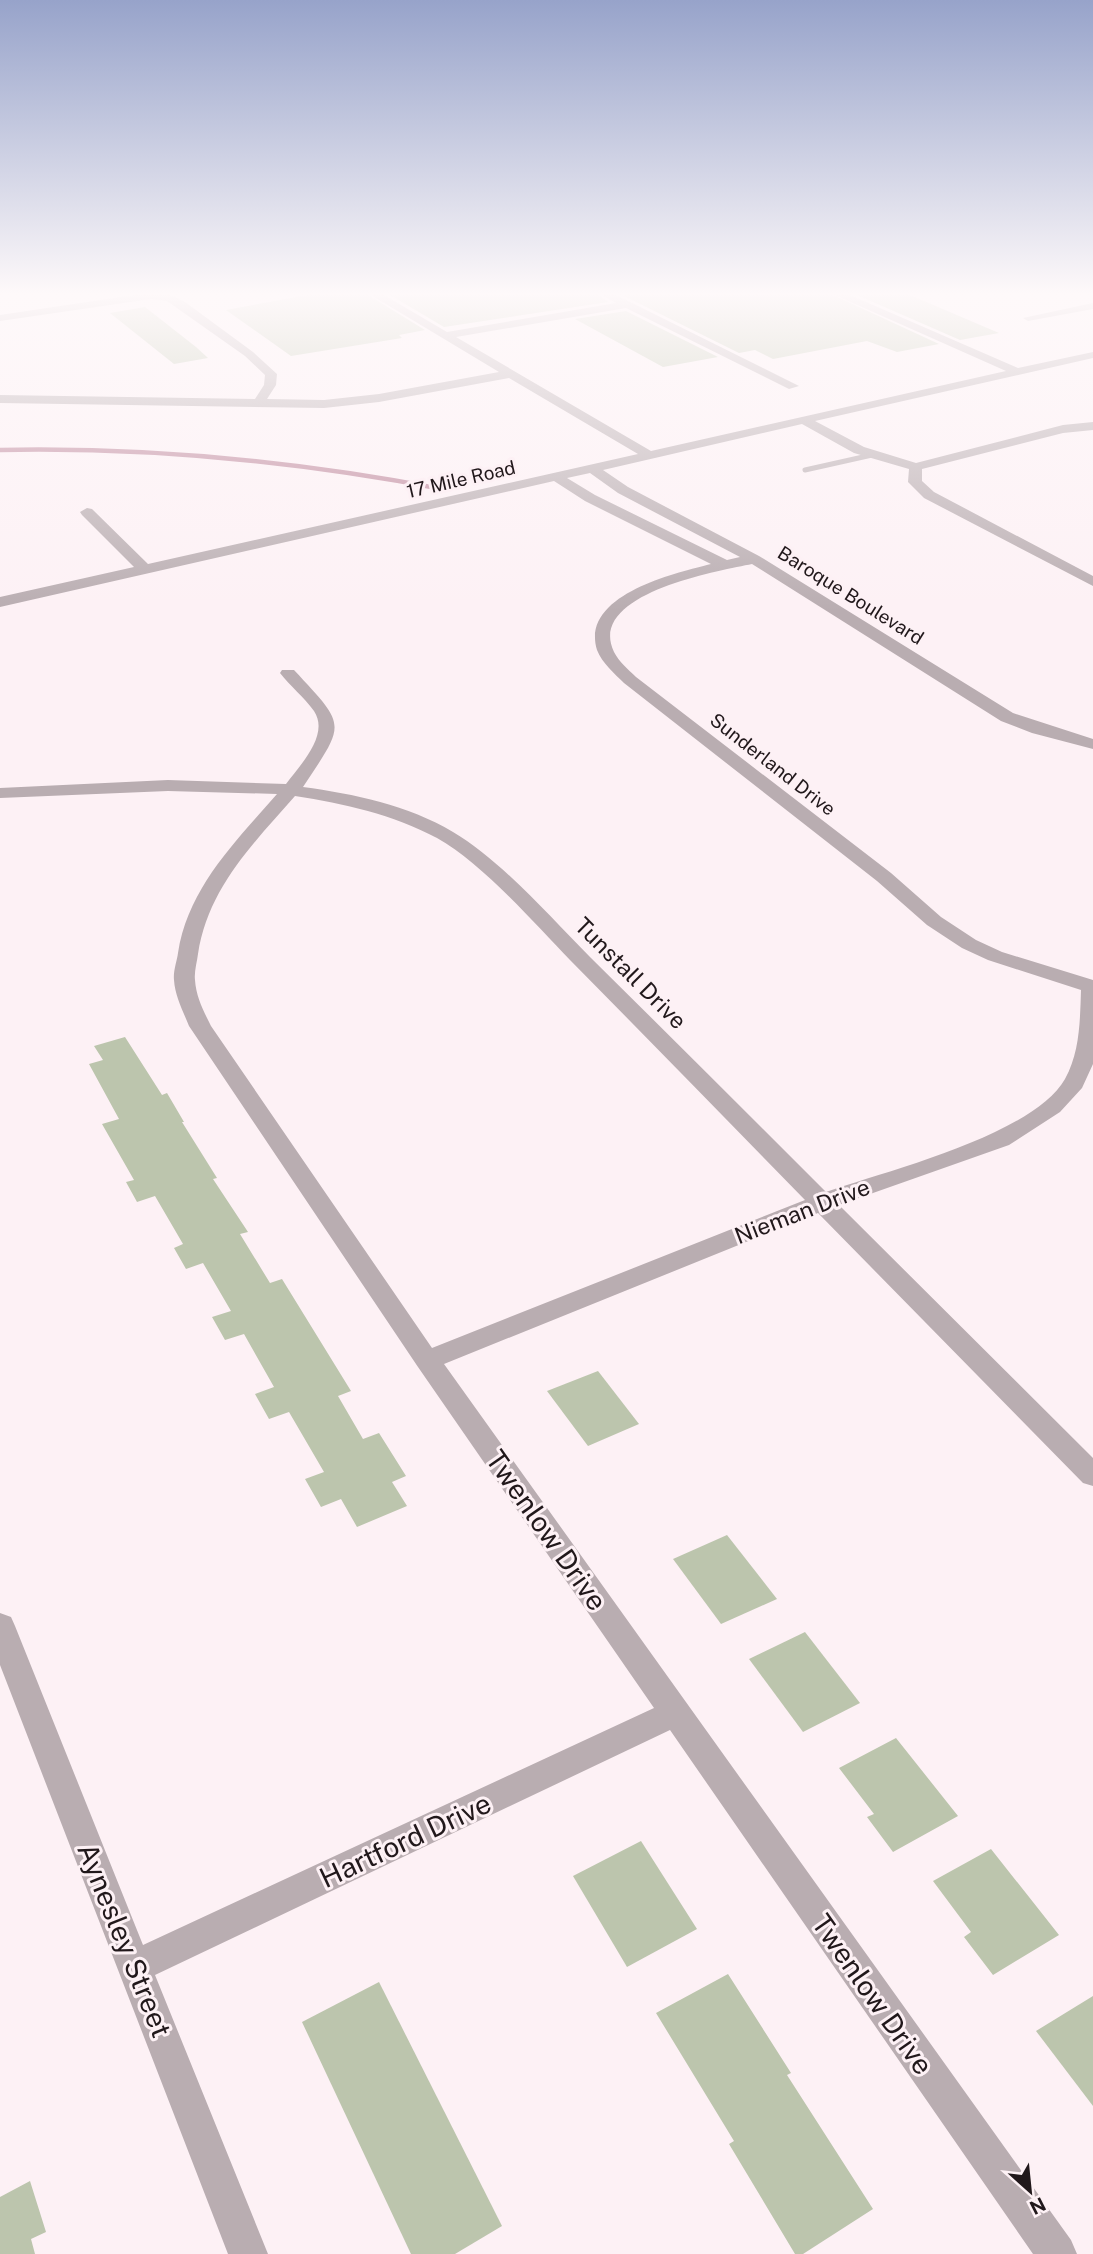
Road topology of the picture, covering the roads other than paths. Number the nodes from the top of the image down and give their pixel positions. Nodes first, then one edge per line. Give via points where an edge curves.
1 (160, 400) edge
2 (261, 400) edge
3 (359, 400) edge
4 (554, 400) edge
5 (891, 400) edge
6 (258, 405) junction
7 (803, 420) junction
8 (778, 425) junction
9 (1093, 426) edge
10 (797, 435) dead end
11 (830, 450) dead end
12 (649, 455) junction
13 (872, 455) junction
14 (856, 458) junction
15 (592, 468) junction
16 (915, 469) junction
17 (805, 470) dead end
18 (557, 477) junction
19 (88, 512) dead end
20 (754, 559) junction
21 (725, 565) junction
22 (144, 569) junction
23 (1093, 582) edge
24 (0, 602) edge
25 (288, 673) dead end
26 (1093, 744) edge
27 (292, 789) junction
28 (0, 793) edge
29 (1092, 987) edge
30 (1084, 1086) edge
31 (822, 1202) junction
32 (427, 1360) junction
33 (1093, 1475) edge
34 (0, 1626) edge
35 (675, 1713) junction
36 (136, 1966) junction
37 (248, 2254) edge
38 (1057, 2254) edge

1 - 6 street
2 - 6 street
3 - 6 street
4 - 12 street
5 - 7 street, 17 Mile Road
7 - 8 street, 17 Mile Road
7 - 13 street
8 - 10 street
8 - 12 street, 17 Mile Road
9 - 16 street via 1063,429
11 - 14 street
12 - 15 street, 17 Mile Road
13 - 14 lane
13 - 16 street
14 - 16 street
14 - 17 lane
15 - 18 street, 17 Mile Road
15 - 20 street, Baroque Boulevard via 623,490
16 - 23 street via 915,482 929,495
18 - 21 street
18 - 22 street, 17 Mile Road
19 - 22 street
20 - 21 street, Sunderland Drive
20 - 26 street, Baroque Boulevard via 1007,717
21 - 29 street, Sunderland Drive via 673,578 621,605 603,632 604,647 614,664 934,921 995,957
22 - 24 street, 17 Mile Road
25 - 27 street, Twenlow Drive via 315,699 327,722 326,739
27 - 28 street, Tunstall Drive
27 - 31 street, Tunstall Drive via 390,811 426,825 466,850 526,904
27 - 32 street, Twenlow Drive via 226,863 200,909 184,979 189,1001 215,1051
29 - 30 street, Nieman Drive
30 - 31 street, Nieman Drive via 1001,1140
31 - 32 street, Nieman Drive
31 - 33 street, Tunstall Drive
32 - 35 street, Twenlow Drive
34 - 36 street, Aynesley Street
35 - 36 street, Hartford Drive
35 - 38 street, Twenlow Drive
36 - 37 street, Aynesley Street

